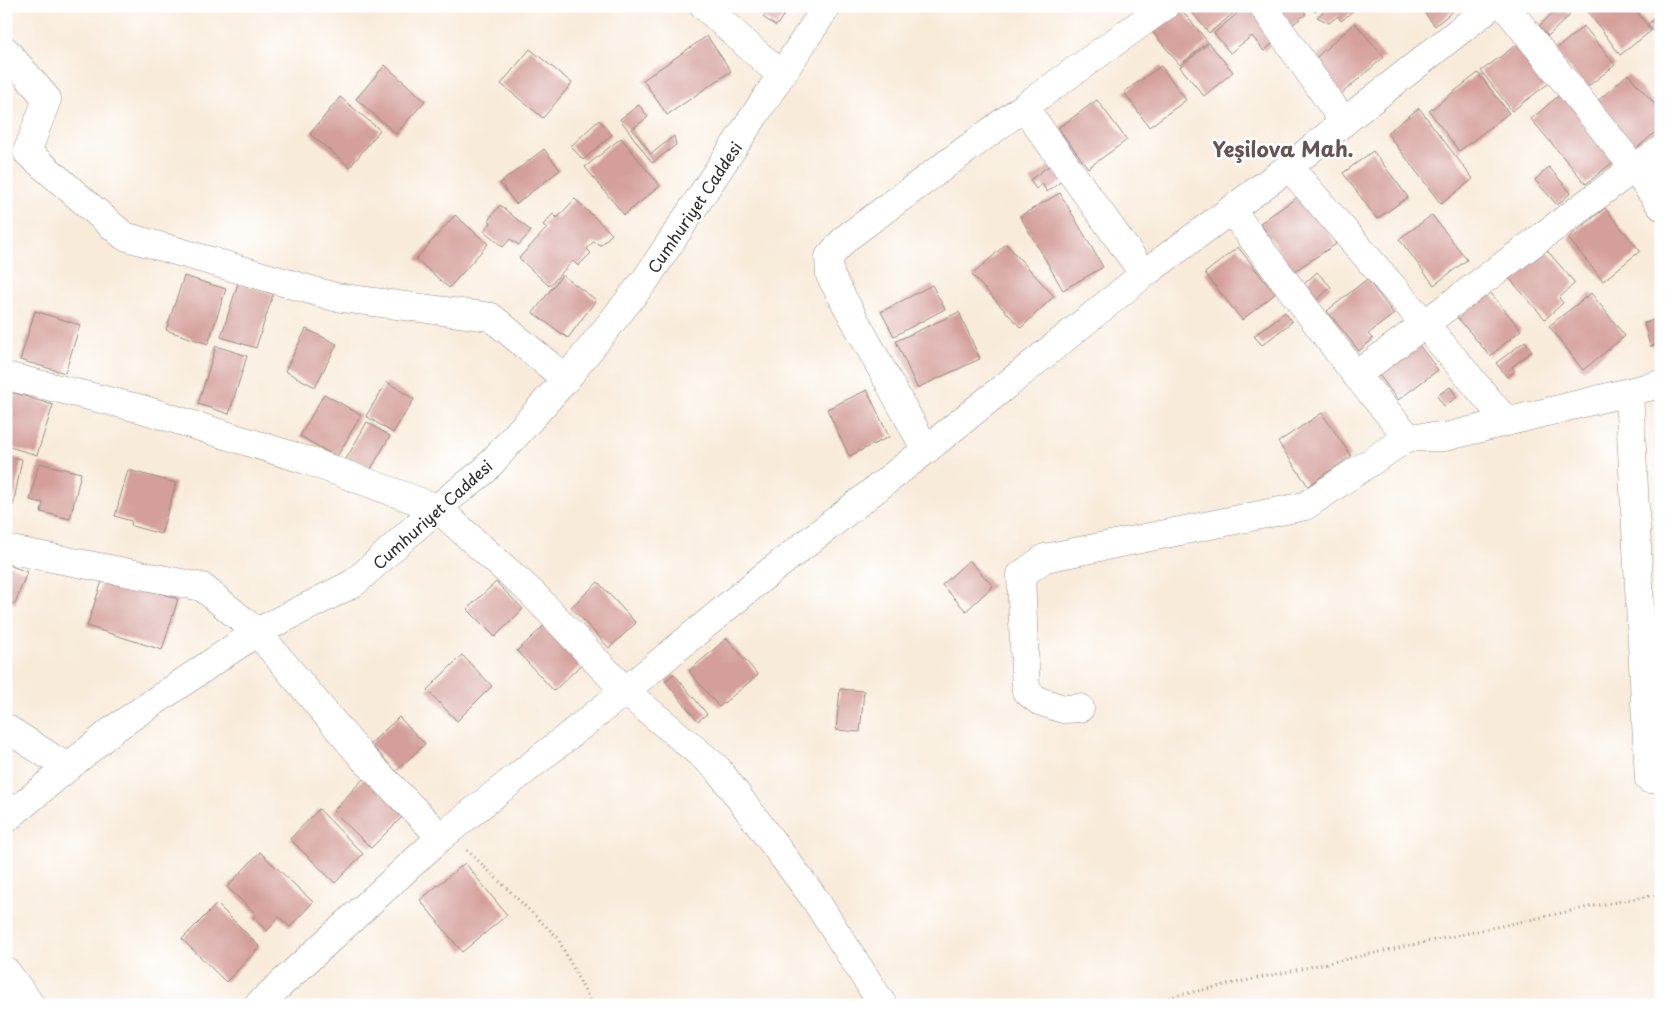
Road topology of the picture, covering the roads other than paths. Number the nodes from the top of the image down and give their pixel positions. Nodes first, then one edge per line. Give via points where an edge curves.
1 (704, 6) edge
2 (827, 6) edge
3 (1165, 6) edge
4 (1263, 6) edge
5 (1491, 6) edge
6 (1505, 6) edge
7 (6, 51) edge
8 (781, 75) junction
9 (1024, 107) junction
10 (1344, 122) junction
11 (17, 152) edge
12 (1652, 158) edge
13 (1289, 167) junction
14 (1661, 206) edge
15 (1232, 210) junction
16 (1144, 274) junction
17 (1424, 323) junction
18 (6, 376) edge
19 (1356, 376) junction
20 (566, 379) junction
21 (1661, 384) edge
22 (1629, 392) junction
23 (1507, 422) junction
24 (1408, 438) junction
25 (926, 450) junction
26 (437, 508) junction
27 (6, 549) edge
28 (258, 632) junction
29 (625, 691) junction
30 (1080, 708) dead end
31 (6, 728) edge
32 (68, 768) junction
33 (1661, 778) edge
34 (6, 819) edge
35 (441, 837) junction
36 (6, 971) edge
37 (31, 1005) edge
38 (258, 1005) edge
39 (882, 1005) edge

1 - 8 street
2 - 8 street, Cumhuriyet Caddesi
3 - 9 street
4 - 10 street
5 - 10 street
6 - 12 street
7 - 11 street via 47,99
8 - 20 street, Cumhuriyet Caddesi via 646,280
9 - 16 street
9 - 25 street via 846,238 829,257 830,274
10 - 13 street
11 - 20 street via 124,236 335,297 491,316
12 - 14 street
12 - 17 street
13 - 15 street
13 - 17 street
15 - 16 street
15 - 19 street
16 - 25 street
17 - 19 street
17 - 23 street
18 - 26 street via 142,409 306,460
19 - 24 street
20 - 26 street, Cumhuriyet Caddesi via 484,471
21 - 22 street
22 - 23 street
22 - 33 street via 1649,779
23 - 24 street via 1445,437
24 - 30 street via 1305,506 1045,558 1021,575 1026,691 1039,701 1063,709
25 - 29 street via 762,578
26 - 28 street, Cumhuriyet Caddesi via 354,583
26 - 29 street via 533,594
27 - 28 street via 202,587
28 - 32 street, Cumhuriyet Caddesi via 114,729
28 - 35 street via 364,759
29 - 35 street
29 - 39 street via 717,768 814,898
31 - 32 street
32 - 34 street, Cumhuriyet Caddesi
35 - 38 street
36 - 37 street

